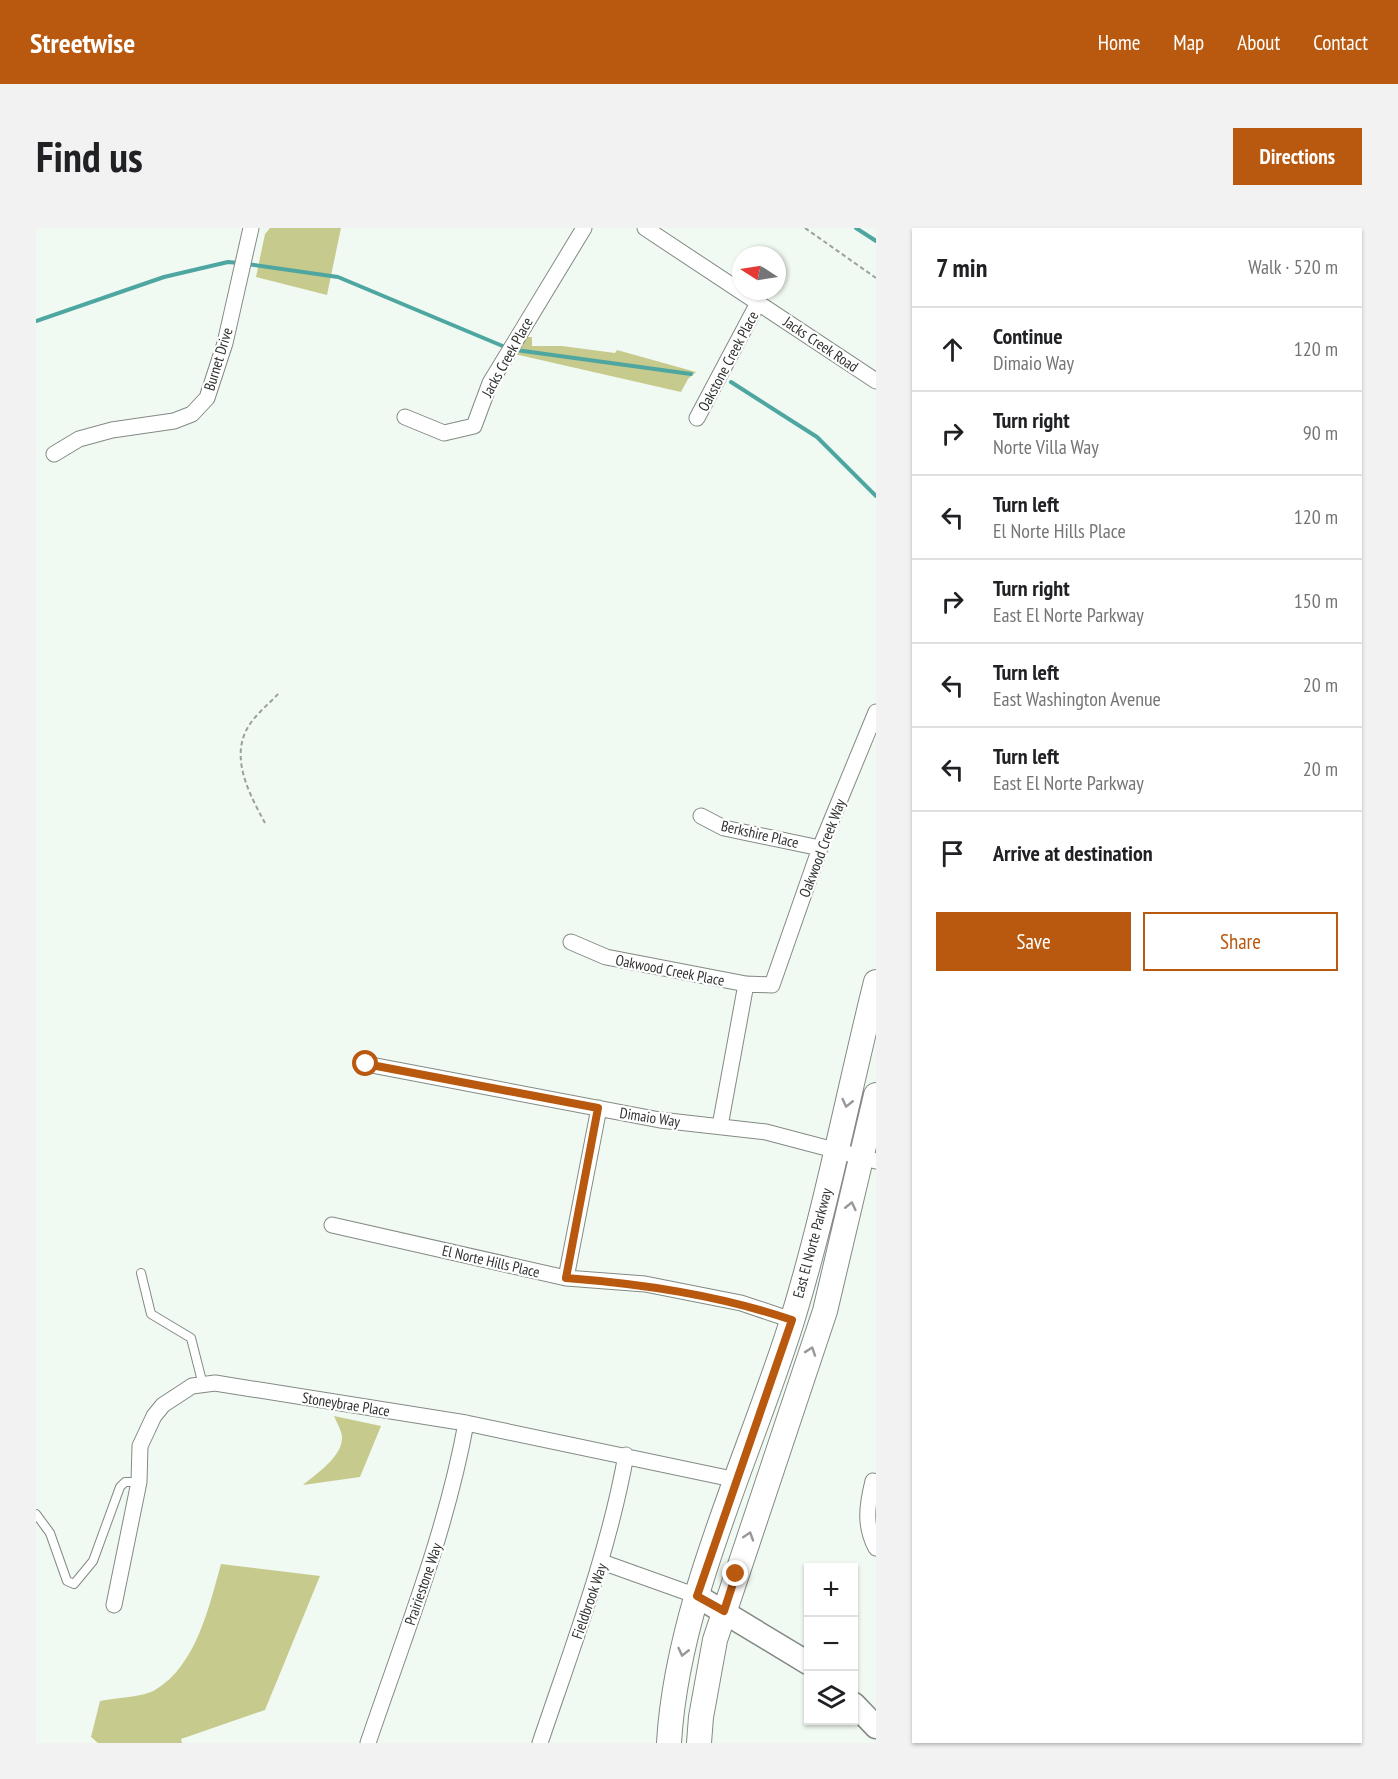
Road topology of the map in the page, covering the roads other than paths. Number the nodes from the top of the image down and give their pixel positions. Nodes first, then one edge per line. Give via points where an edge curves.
1 (584, 228) edge
2 (645, 228) edge
3 (250, 233) edge
4 (758, 303) junction
5 (876, 381) edge
6 (405, 417) dead end
7 (697, 418) dead end
8 (54, 454) dead end
9 (876, 712) edge
10 (701, 816) dead end
11 (820, 848) junction
12 (571, 942) dead end
13 (876, 981) edge
14 (746, 984) junction
15 (772, 985) joint
16 (366, 1064) dead end
17 (876, 1095) edge
18 (598, 1108) junction
19 (720, 1126) junction
20 (836, 1151) junction
21 (869, 1160) edge
22 (332, 1225) dead end
23 (141, 1273) dead end
24 (566, 1278) junction
25 (792, 1320) junction
26 (203, 1385) junction
27 (466, 1423) junction
28 (626, 1455) junction
29 (737, 1480) junction
30 (873, 1481) dead end
31 (139, 1482) junction
32 (36, 1514) edge
33 (876, 1548) edge
34 (602, 1562) junction
35 (697, 1596) junction
36 (114, 1605) dead end
37 (724, 1611) junction
38 (804, 1661) edge
39 (858, 1707) edge
40 (874, 1721) edge
41 (368, 1743) edge
42 (540, 1743) edge
43 (669, 1743) edge
44 (699, 1743) edge

1 - 6 street, Jacks Creek Place via 490,383 474,426 444,433
2 - 4 street, Jacks Creek Road
3 - 8 street, Burnet Drive via 218,371 207,398 192,414 174,421 79,439
4 - 5 street, Jacks Creek Road
4 - 7 street, Oakstone Creek Place
9 - 11 street, Oakwood Creek Way
10 - 11 street, Berkshire Place via 724,828
11 - 15 street, Oakwood Creek Way
12 - 14 street, Oakwood Creek Place via 606,957
13 -> 20 main road, East El Norte Parkway
14 - 15 street, Oakwood Creek Place
14 - 19 street
16 - 18 street, Dimaio Way
17 - 21 main road, East El Norte Parkway
18 - 19 street, Dimaio Way
18 - 24 street
19 - 20 street, Dimaio Way via 766,1132
20 - 21 street, Dimaio Way
20 - 25 main road, East El Norte Parkway
37 -> 21 main road, East El Norte Parkway via 825,1311
22 - 24 street, El Norte Hills Place
23 - 26 lane via 151,1314 191,1338
24 - 25 street, El Norte Hills Place via 645,1284 741,1303
25 - 29 main road, East El Norte Parkway
26 - 27 street, Stoneybrae Place via 215,1383
26 - 31 street, Stoneybrae Place via 192,1386 163,1405 154,1416 140,1446
27 - 28 street, Stoneybrae Place
27 - 41 street, Prairiestone Way via 441,1530
28 - 29 street, Stoneybrae Place
28 - 34 street, Fieldbrook Way
29 - 35 main road, East El Norte Parkway
30 - 33 street via 867,1514
31 - 32 lane via 125,1482 120,1487 93,1561 74,1584 67,1581 50,1533
31 - 36 street, Stoneybrae Place
34 - 35 street
34 - 42 street, Fieldbrook Way
35 - 37 main road
35 -> 43 main road, East El Norte Parkway via 676,1681
37 - 38 main road
37 - 44 main road, East El Norte Parkway via 711,1659
39 - 40 main road

